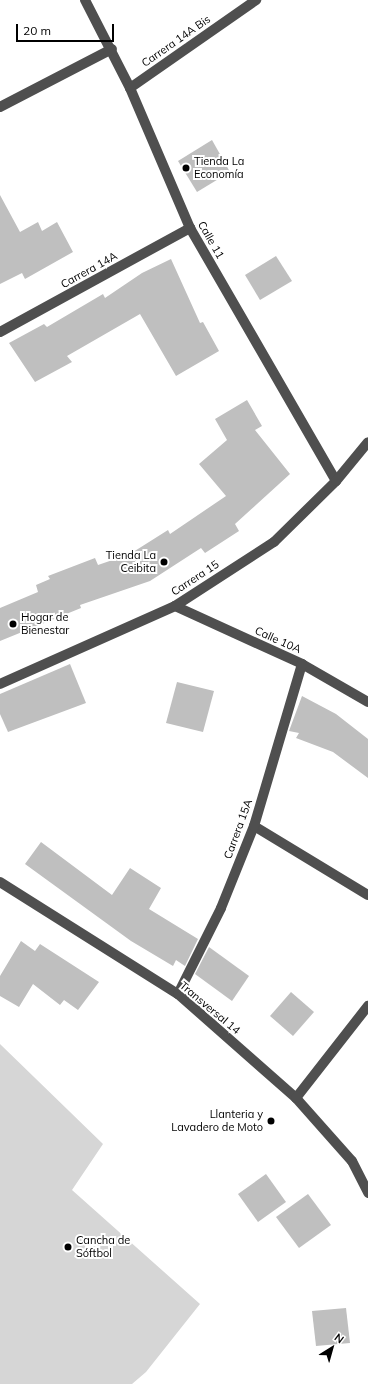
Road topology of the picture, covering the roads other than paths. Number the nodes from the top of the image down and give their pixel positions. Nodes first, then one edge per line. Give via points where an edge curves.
1 (85, 0) edge
2 (256, 0) edge
3 (112, 49) junction
4 (130, 88) junction
5 (0, 107) edge
6 (190, 228) junction
7 (0, 332) edge
8 (368, 442) edge
9 (336, 481) junction
10 (175, 606) junction
11 (302, 664) junction
12 (0, 684) edge
13 (368, 702) edge
14 (254, 826) junction
15 (0, 882) edge
16 (368, 895) edge
17 (178, 994) junction
18 (368, 1006) edge
19 (296, 1098) junction
20 (368, 1193) edge

1 - 3 street, Calle 11
2 - 4 street, Carrera 14A Bis
3 - 4 street, Calle 11
3 - 5 street
4 - 6 street, Calle 11
6 - 7 street, Carrera 14A
6 - 9 street, Calle 11
8 - 9 street, Carrera 15
9 - 10 street, Carrera 15 via 274,542
10 - 11 street, Calle 10A
10 - 12 street, Carrera 15
11 - 13 street, Calle 10A
11 - 14 street, Carrera 15A
14 - 16 street
14 - 17 street, Carrera 15A via 221,908
15 - 17 street, Transversal 14
17 - 19 street, Transversal 14
18 - 19 street
19 - 20 street, Transversal 14 via 352,1161

